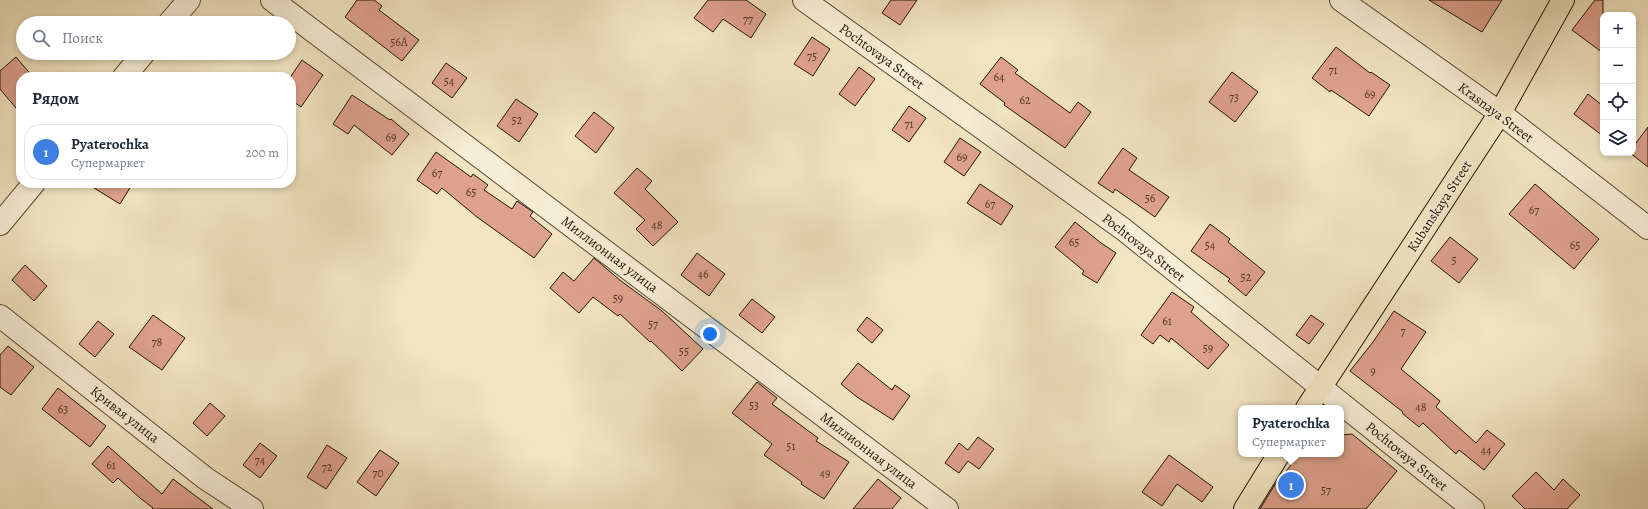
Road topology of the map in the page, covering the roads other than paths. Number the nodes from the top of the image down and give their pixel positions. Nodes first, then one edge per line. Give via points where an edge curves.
1 (189, 0) edge
2 (272, 0) edge
3 (804, 0) edge
4 (1341, 0) edge
5 (1563, 0) edge
6 (175, 16) edge
7 (293, 16) edge
8 (296, 18) edge
9 (138, 60) edge
10 (128, 72) edge
11 (1500, 113) junction
12 (30, 188) edge
13 (0, 224) edge
14 (1648, 228) edge
15 (0, 316) edge
16 (1321, 386) junction
17 (1309, 405) edge
18 (1277, 457) edge
19 (252, 509) edge
20 (948, 509) edge
21 (1245, 509) edge
22 (1473, 509) edge

1 - 6 street
2 - 7 street, Миллионная улица
3 - 16 street, Pochtovaya Street via 1123,230
4 - 11 street, Krasnaya Street
5 - 11 main road, Kubanskaya Street
8 - 20 street, Миллионная улица
9 - 10 street
11 - 14 street, Krasnaya Street
11 - 16 main road, Kubanskaya Street
12 - 13 street
15 - 19 street, Кривая улица via 205,478
16 - 17 main road, Kubanskaya Street
16 - 22 street, Pochtovaya Street
18 - 21 main road

